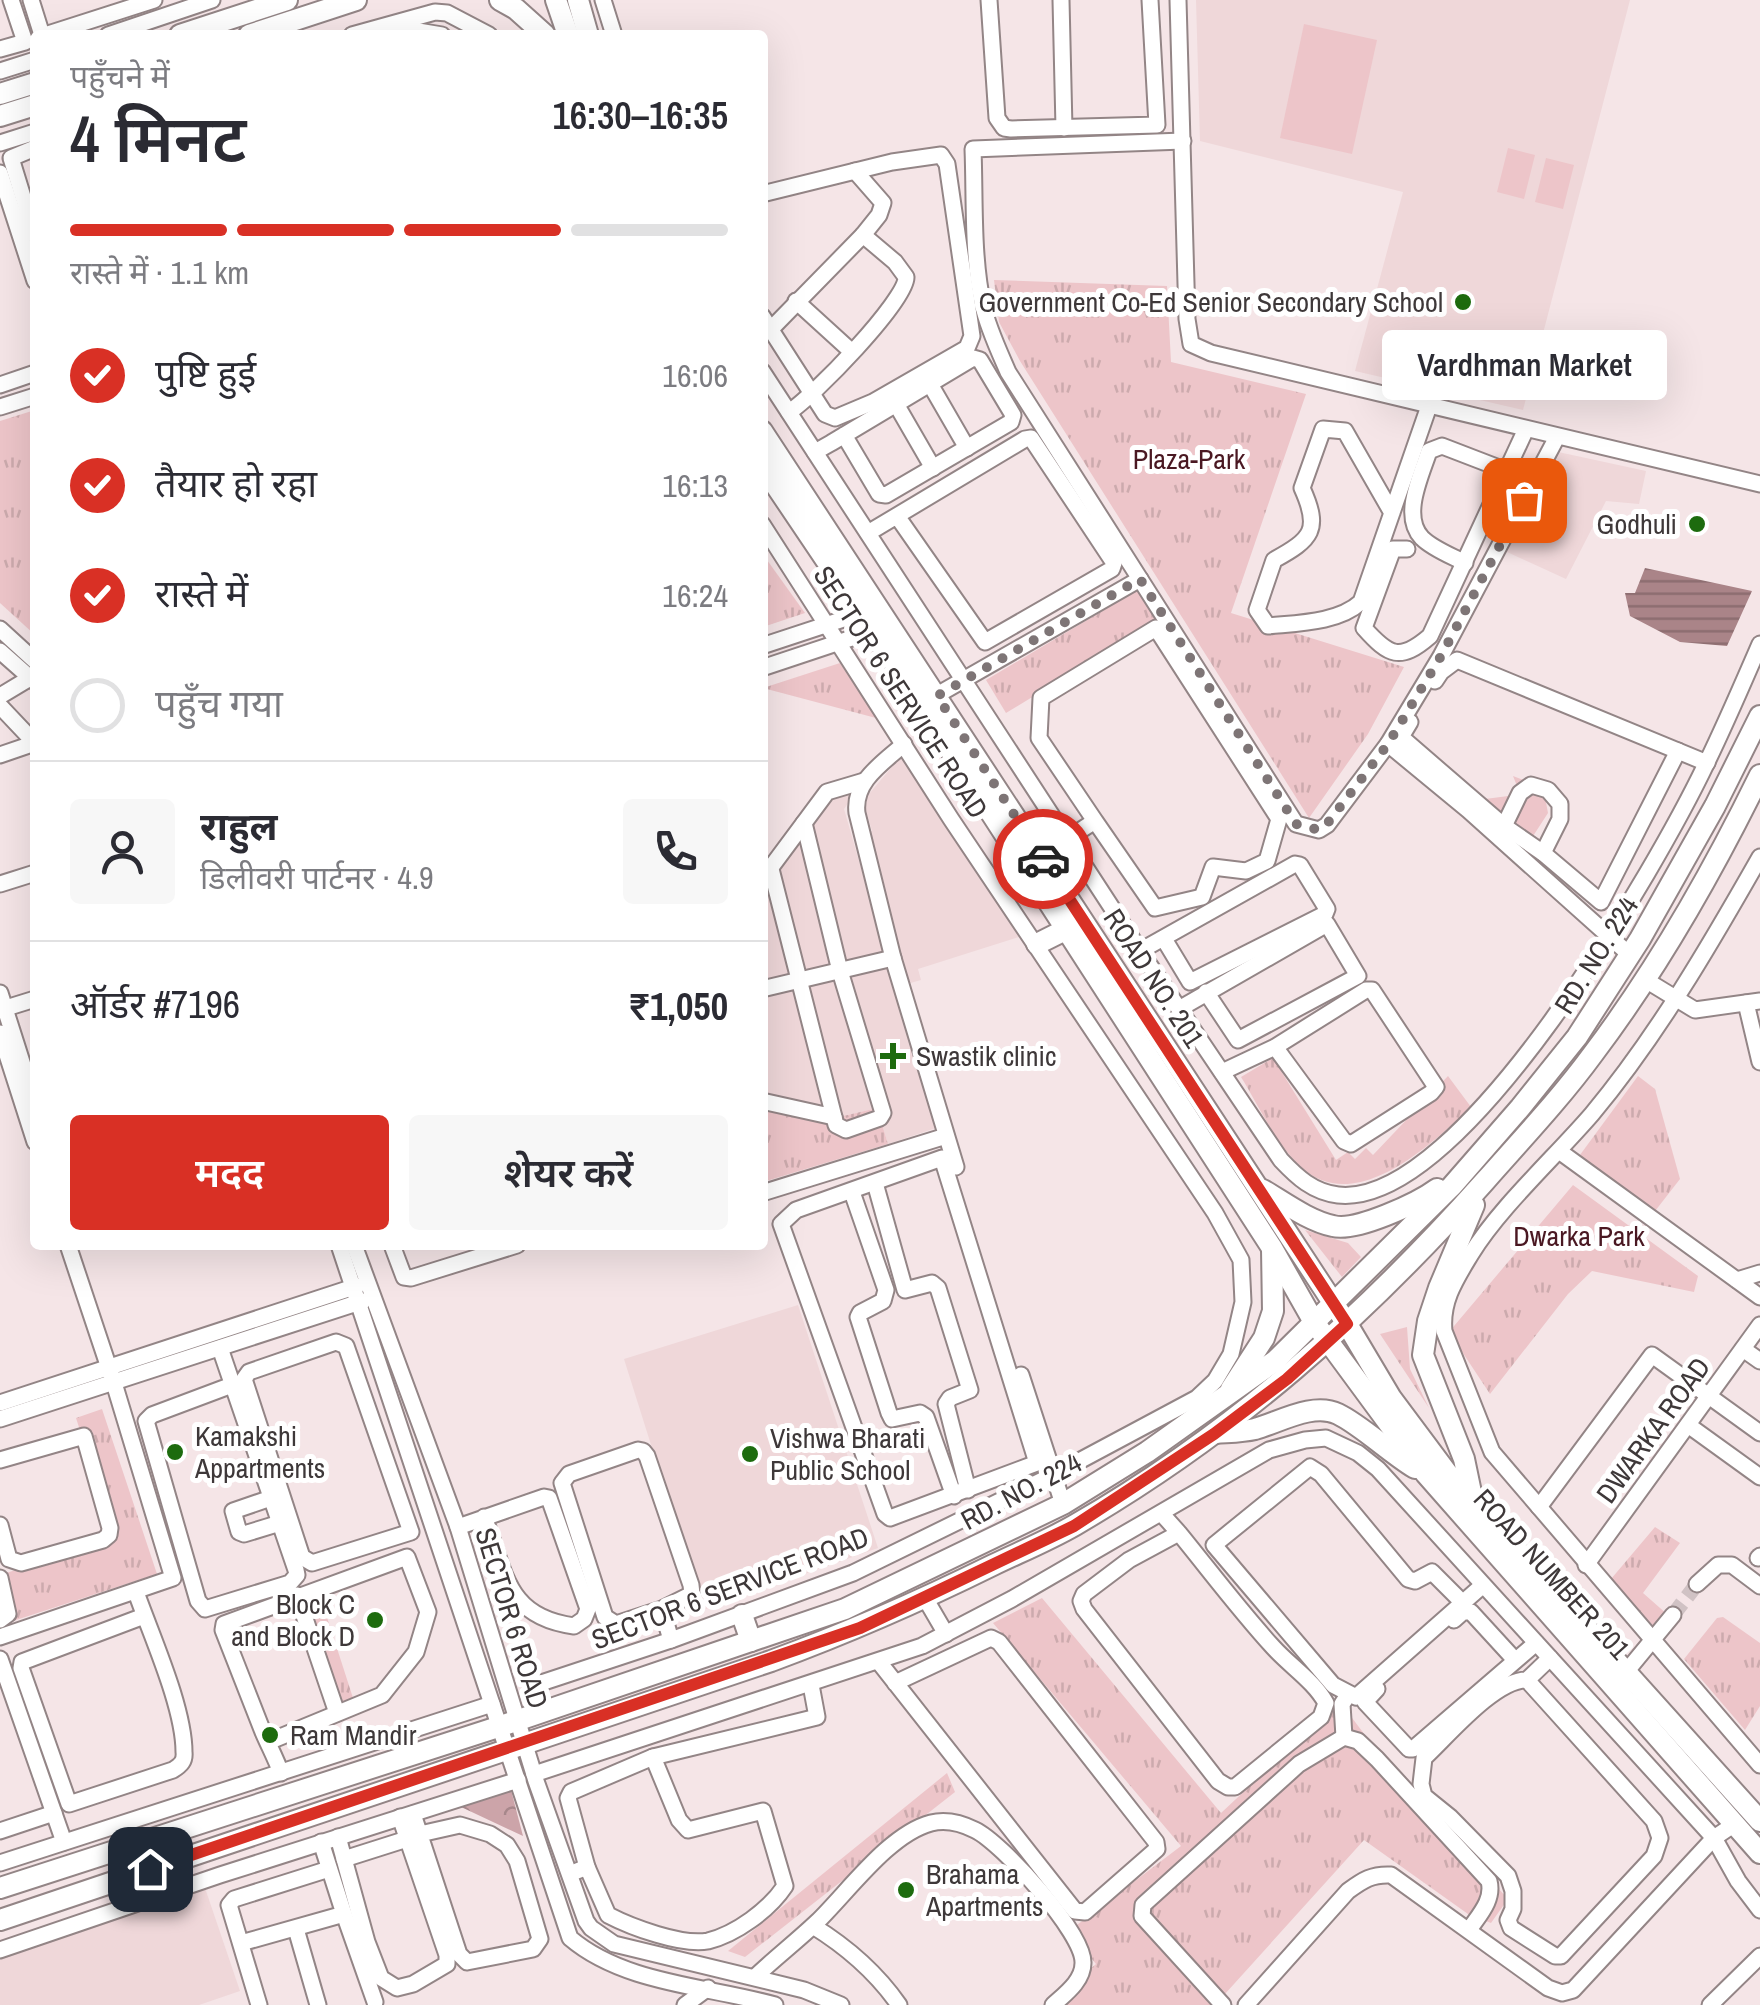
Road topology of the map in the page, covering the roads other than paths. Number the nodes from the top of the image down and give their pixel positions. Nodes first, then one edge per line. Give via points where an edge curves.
1 (11, 0) edge
2 (31, 0) edge
3 (154, 0) edge
4 (212, 0) edge
5 (287, 0) edge
6 (356, 0) edge
7 (500, 0) edge
8 (556, 0) edge
9 (578, 0) edge
10 (603, 0) edge
11 (989, 0) edge
12 (1061, 0) edge
13 (1150, 0) edge
14 (1178, 0) edge
15 (42, 30) edge
16 (72, 30) edge
17 (123, 30) edge
18 (195, 30) edge
19 (264, 30) edge
20 (370, 30) edge
21 (479, 30) edge
22 (539, 30) edge
23 (566, 30) edge
24 (587, 30) edge
25 (612, 30) edge
26 (0, 49) edge
27 (30, 61) edge
28 (0, 70) edge
29 (30, 85) edge
30 (0, 94) edge
31 (30, 107) edge
32 (0, 116) edge
33 (1156, 125) junction
34 (1064, 128) junction
35 (1183, 133) junction
36 (30, 134) edge
37 (0, 143) edge
38 (30, 150) edge
39 (973, 150) junction
40 (941, 154) junction
41 (855, 171) junction
42 (0, 173) edge
43 (768, 193) edge
44 (30, 220) edge
45 (862, 236) junction
46 (30, 266) edge
47 (796, 301) junction
48 (768, 321) edge
49 (768, 324) edge
50 (852, 352) junction
51 (30, 375) edge
52 (768, 380) edge
53 (930, 384) junction
54 (0, 385) edge
55 (814, 394) junction
56 (30, 398) edge
57 (896, 404) junction
58 (1429, 406) junction
59 (0, 407) edge
60 (789, 412) junction
61 (1526, 430) junction
62 (844, 435) junction
63 (1556, 437) junction
64 (768, 441) edge
65 (967, 448) junction
66 (815, 452) junction
67 (933, 468) junction
68 (1507, 471) junction
69 (768, 474) edge
70 (1760, 484) edge
71 (1392, 513) junction
72 (897, 516) junction
73 (768, 533) edge
74 (868, 534) junction
75 (1407, 549) dead end
76 (1465, 563) junction
77 (1140, 579) junction
78 (876, 619) junction
79 (829, 625) junction
80 (0, 629) edge
81 (840, 642) junction
82 (768, 644) edge
83 (1760, 644) edge
84 (0, 651) edge
85 (768, 666) edge
86 (30, 670) edge
87 (30, 672) edge
88 (30, 676) edge
89 (965, 681) junction
90 (0, 696) edge
91 (937, 696) junction
92 (0, 706) edge
93 (1760, 716) edge
94 (1230, 733) junction
95 (30, 738) edge
96 (904, 744) junction
97 (1388, 744) junction
98 (30, 745) edge
99 (1678, 751) junction
100 (0, 755) edge
101 (1707, 763) junction
102 (1760, 774) edge
103 (864, 781) junction
104 (1095, 821) junction
105 (804, 823) junction
106 (1504, 826) junction
107 (1067, 840) junction
108 (1544, 853) junction
109 (1760, 857) edge
110 (768, 871) edge
111 (30, 875) edge
112 (768, 880) edge
113 (0, 884) edge
114 (1064, 930) junction
115 (1608, 937) junction
116 (1164, 939) junction
117 (1037, 944) junction
118 (1140, 951) junction
119 (1630, 954) junction
120 (893, 958) junction
121 (840, 972) junction
122 (1644, 979) junction
123 (802, 981) junction
124 (1188, 981) junction
125 (768, 988) edge
126 (1206, 992) junction
127 (1168, 994) junction
128 (1674, 997) junction
129 (30, 999) edge
130 (3, 1001) edge
131 (1753, 1002) edge
132 (1179, 1009) junction
133 (0, 1033) edge
134 (1275, 1048) junction
135 (1760, 1062) edge
136 (1225, 1076) junction
137 (30, 1087) edge
138 (768, 1102) edge
139 (834, 1116) junction
140 (30, 1126) edge
141 (946, 1136) junction
142 (895, 1152) junction
143 (1559, 1152) junction
144 (1468, 1166) junction
145 (903, 1173) junction
146 (816, 1176) junction
147 (1486, 1180) junction
148 (875, 1183) junction
149 (1257, 1187) junction
150 (768, 1191) edge
151 (852, 1192) junction
152 (825, 1201) junction
153 (1272, 1248) junction
154 (70, 1250) edge
155 (341, 1250) edge
156 (355, 1250) edge
157 (394, 1250) edge
158 (500, 1250) edge
159 (1760, 1272) edge
160 (1737, 1280) junction
161 (361, 1293) junction
162 (1760, 1296) edge
163 (1333, 1304) junction
164 (1314, 1322) junction
165 (1347, 1324) junction
166 (1760, 1324) edge
167 (1329, 1342) junction
168 (220, 1348) junction
169 (1743, 1348) junction
170 (1760, 1360) edge
171 (112, 1375) junction
172 (232, 1384) junction
173 (1228, 1395) junction
174 (1709, 1396) junction
175 (0, 1403) edge
176 (0, 1419) edge
177 (1688, 1425) junction
178 (1760, 1433) edge
179 (1214, 1434) junction
180 (0, 1460) edge
181 (1426, 1474) junction
182 (1053, 1475) junction
183 (1760, 1477) edge
184 (1002, 1478) junction
185 (961, 1493) junction
186 (1010, 1496) junction
187 (271, 1498) junction
188 (1473, 1502) junction
189 (1063, 1504) junction
190 (1539, 1506) junction
191 (926, 1508) junction
192 (1162, 1514) junction
193 (484, 1518) junction
194 (280, 1524) junction
195 (432, 1524) junction
196 (0, 1525) edge
197 (458, 1527) junction
198 (411, 1532) junction
199 (934, 1533) junction
200 (1179, 1533) junction
201 (1586, 1565) junction
202 (0, 1578) edge
203 (1697, 1584) tunnel mouth
204 (1483, 1586) junction
205 (1760, 1586) edge
206 (136, 1592) junction
207 (298, 1595) junction
208 (925, 1598) junction
209 (1462, 1602) junction
210 (662, 1609) junction
211 (742, 1614) junction
212 (144, 1616) junction
213 (642, 1616) junction
214 (1673, 1616) tunnel mouth
215 (0, 1620) edge
216 (946, 1634) junction
217 (0, 1637) edge
218 (671, 1640) junction
219 (751, 1640) junction
220 (1652, 1642) junction
221 (1536, 1643) junction
222 (651, 1647) junction
223 (1550, 1658) junction
224 (0, 1659) edge
225 (1515, 1660) junction
226 (879, 1662) junction
227 (1626, 1672) junction
228 (1526, 1680) junction
229 (894, 1683) junction
230 (536, 1685) dead end
231 (811, 1685) junction
232 (1348, 1695) junction
233 (492, 1704) junction
234 (337, 1713) junction
235 (518, 1718) junction
236 (1321, 1718) junction
237 (498, 1728) junction
238 (1341, 1739) junction
239 (268, 1742) junction
240 (515, 1745) junction
241 (653, 1757) junction
242 (1760, 1765) edge
243 (281, 1773) junction
244 (534, 1774) junction
245 (518, 1780) junction
246 (62, 1809) junction
247 (407, 1816) junction
248 (1760, 1821) edge
249 (1736, 1823) junction
250 (0, 1830) edge
251 (413, 1836) junction
252 (338, 1837) junction
253 (1714, 1838) junction
254 (72, 1840) junction
255 (321, 1842) junction
256 (1760, 1853) edge
257 (344, 1859) junction
258 (0, 1863) edge
259 (587, 1867) junction
260 (330, 1869) junction
261 (569, 1874) junction
262 (1495, 1875) junction
263 (0, 1888) edge
264 (1760, 1910) edge
265 (344, 1914) junction
266 (0, 1920) edge
267 (813, 1926) junction
268 (296, 1929) junction
269 (1469, 1930) junction
270 (241, 1943) junction
271 (0, 1950) edge
272 (1760, 1956) edge
273 (755, 1977) junction
274 (708, 1988) junction
275 (831, 2003) edge
276 (372, 2004) edge
277 (259, 2005) edge
278 (318, 2005) edge
279 (684, 2005) edge
280 (775, 2005) edge
281 (899, 2005) edge
282 (1053, 2005) edge
283 (1223, 2005) edge
284 (1246, 2005) edge
285 (1710, 2005) edge

1 - 26 street via 25,42
2 - 15 street
3 - 16 street
4 - 17 street
5 - 18 main road
6 - 19 main road
7 - 22 main road
8 - 23 main road
9 - 24 main road
10 - 25 street
11 - 34 street via 1000,123 1010,129
12 - 34 street
13 - 33 street
14 - 35 street
20 - 21 street via 435,12
27 - 28 street
29 - 30 main road
31 - 32 main road
33 - 34 street
33 - 35 street
35 - 39 street
35 - 58 street via 1191,344
36 - 37 street
38 - 44 street via 11,158
39 - 40 street
39 - 77 street via 979,275 996,343
40 - 41 street
40 - 55 street via 972,336 967,348 843,417 825,414
41 - 43 street
41 - 45 street via 883,204
42 - 46 street
45 - 47 street
45 - 50 street via 902,270 907,284
47 - 48 street
47 - 50 street
49 - 55 street
50 - 55 street
51 - 54 street
52 - 60 street
53 - 57 street
53 - 65 street
53 - 65 street via 976,358 1013,415
55 - 60 street
56 - 59 street
57 - 62 street
57 - 67 street
58 - 61 street
58 - 71 street
60 - 66 street
61 - 63 street
61 - 68 street
62 - 66 street
62 - 67 street via 882,496
63 - 70 street
63 - 97 street
64 - 78 main road, ROAD NO. 201
65 - 67 street
66 - 74 street
68 - 76 street
68 - 76 street via 1442,446 1428,451 1412,512 1416,530
69 - 78 main road, ROAD NO. 201
71 - 71 street via 1361,602 1312,622 1268,626 1257,610 1274,560 1301,545 1310,529 1313,512 1302,488 1323,429 1345,431
72 - 72 street via 1031,438 1114,564 985,642
72 - 74 street
73 - 79 street, SECTOR 6 SERVICE ROAD
74 - 89 street
75 - 76 street via 1392,549 1364,628 1396,654 1430,636
77 - 89 street
77 - 94 street
78 - 79 street
78 - 81 street
78 - 91 main road, ROAD NO. 201
78 - 114 main road, ROAD NO. 201
79 - 81 street, SECTOR 6 SERVICE ROAD
79 - 82 street
80 - 86 street
81 - 85 street
81 - 96 street, SECTOR 6 SERVICE ROAD
83 - 101 street
84 - 87 street
88 - 90 street
89 - 91 street
89 - 107 street
91 - 149 main road, ROAD NO. 201
92 - 95 street
93 - 119 main road, RD. NO. 224
94 - 97 street via 1296,824 1311,831 1327,824
94 - 104 street via 1279,819 1267,861 1246,871 1213,868 1202,898 1154,908
94 - 104 street via 1156,628 1041,698 1039,738
96 - 103 street
96 - 117 street, SECTOR 6 SERVICE ROAD
97 - 115 street
98 - 100 street
99 - 101 street
99 - 106 street via 1457,660 1441,672 1401,737
99 - 108 street via 1601,902
101 - 115 street
102 - 122 main road, RD. NO. 224
103 - 105 street via 827,792
103 - 120 street via 856,813
104 - 107 street
105 - 110 street
105 - 121 street
106 - 108 street
106 - 108 street via 1520,792 1531,784 1548,790 1560,804 1560,819
107 - 118 street
109 - 128 street
111 - 113 street
112 - 123 street
114 - 117 main road
114 - 153 main road, ROAD NO. 201
115 - 119 street
115 - 136 street via 1527,1055 1469,1121 1434,1154 1373,1189 1340,1196 1309,1186 1281,1160
116 - 118 street
116 - 124 street
116 - 124 street via 1295,864 1327,908
117 - 182 street, SECTOR 6 SERVICE ROAD via 1215,1213 1244,1279 1231,1354 1205,1391
118 - 127 street
119 - 144 main road, RD. NO. 224 via 1578,1037
120 - 121 street
120 - 141 street
121 - 123 street
121 - 139 street via 883,1112 846,1130
122 - 128 street
122 - 147 main road, RD. NO. 224 via 1540,1121
123 - 125 street
123 - 139 street
124 - 127 street
126 - 126 street via 1328,924 1358,976 1238,1040
126 - 132 street
127 - 132 street
128 - 131 street via 1702,1011
128 - 143 street
129 - 130 street
130 - 137 street
131 - 135 street
132 - 136 street
133 - 140 street
134 - 134 street via 1372,990 1436,1087 1350,1144
134 - 136 street via 1243,1060
138 - 139 street
141 - 142 street
141 - 182 street
142 - 145 street
142 - 146 street
143 - 160 street
143 - 190 street via 1478,1244 1443,1308 1444,1331 1482,1434
144 - 149 main road via 1425,1198 1337,1228
144 - 163 main road, RD. NO. 224
145 - 148 street
145 - 184 street via 940,1158 946,1162 1037,1462
146 - 150 street
146 - 152 street
147 - 165 main road, RD. NO. 224
147 - 188 main road via 1439,1288 1423,1355 1464,1458
148 - 151 street
148 - 185 street via 905,1290 932,1283 938,1288 970,1388 946,1404
149 - 163 main road, ROAD NO. 201
151 - 152 street
151 - 185 street via 886,1290 883,1301 858,1317 889,1414 926,1417
152 - 191 street via 796,1210 781,1224 884,1514 894,1518
153 - 164 main road, ROAD NO. 201
153 - 173 main road via 1273,1311
154 - 171 street
155 - 161 street, SECTOR 6 ROAD
156 - 161 street, SECTOR 6 ROAD
157 - 158 street via 404,1278 411,1278
159 - 160 street
160 - 162 street
161 - 168 street
161 - 171 street
161 - 195 street, SECTOR 6 ROAD
161 - 197 street, SECTOR 6 ROAD
163 - 164 main road, RD. NO. 224
163 - 165 main road, ROAD NUMBER 201
164 - 167 main road, ROAD NUMBER 201
164 - 173 main road, RD. NO. 224
165 - 167 main road, RD. NO. 224
165 - 188 main road, ROAD NUMBER 201 via 1391,1398
166 - 169 street, DWARKA ROAD
167 - 179 main road, RD. NO. 224
167 - 181 main road, ROAD NUMBER 201
168 - 171 street
168 - 172 street
169 - 170 street
169 - 174 street, DWARKA ROAD
171 - 175 street
171 - 176 street
171 - 206 street via 173,1578
172 - 187 street
172 - 194 street via 146,1421 202,1608 295,1580
173 - 189 main road, RD. NO. 224
174 - 177 street, DWARKA ROAD
174 - 178 street
174 - 190 street via 1652,1355
177 - 183 street
177 - 201 street, DWARKA ROAD
179 - 181 main road via 1324,1410 1340,1414
179 - 208 main road, RD. NO. 224 via 1074,1526
180 - 196 street via 84,1436 110,1528 103,1540 21,1563 9,1559
181 - 249 main road, ROAD NUMBER 201
182 - 186 street, SECTOR 6 SERVICE ROAD
182 - 189 street
184 - 185 street
184 - 186 street
185 - 191 street
186 - 199 street, SECTOR 6 SERVICE ROAD
187 - 194 street
187 - 194 street via 235,1510 239,1532
188 - 227 main road, ROAD NUMBER 201
189 - 219 main road, RD. NO. 224 via 846,1610
190 - 201 street
191 - 199 street
192 - 200 street
192 - 204 street via 1252,1457 1326,1438 1378,1470
192 - 216 street
193 - 193 street via 549,1498 588,1609 584,1619 574,1626 556,1624 517,1600
193 - 197 street
195 - 198 street
195 - 233 street, SECTOR 6 ROAD
197 - 235 street, SECTOR 6 ROAD
198 - 198 street via 346,1346 336,1342 245,1376 306,1562
199 - 211 street, SECTOR 6 SERVICE ROAD via 820,1587
200 - 236 street via 1320,1693 1326,1704
200 - 236 street via 1084,1594 1084,1609 1228,1787 1244,1782
201 - 220 street
202 - 215 street via 8,1605
203 - 205 street via 1718,1564 1732,1565
204 - 209 street
204 - 221 street
206 - 212 street
206 - 217 street
207 - 234 street
207 - 234 street via 407,1557 428,1612 416,1652 382,1695
207 - 239 street via 224,1624
208 - 216 street
208 - 240 main road, RD. NO. 224 via 771,1661
209 - 232 street via 1364,1690
209 - 232 street via 1436,1574 1408,1579 1321,1474 1304,1468 1214,1545
210 - 213 street
210 - 213 street via 686,1600 691,1585 647,1456 638,1450 569,1474 562,1484 606,1617 616,1624
210 - 218 street
211 - 218 street, SECTOR 6 SERVICE ROAD
211 - 219 main road
212 - 246 street via 181,1728 181,1765
212 - 246 street via 22,1662
213 - 222 street
214 - 220 street
216 - 226 street
218 - 222 street, SECTOR 6 SERVICE ROAD
219 - 235 main road, RD. NO. 224
220 - 227 street
220 - 242 street
221 - 223 street
221 - 225 street
222 - 230 street, SECTOR 6 SERVICE ROAD
223 - 228 street
223 - 253 street
224 - 246 street
225 - 225 street via 1413,1749 1366,1702 1464,1612 1478,1617
226 - 229 street
226 - 231 street
227 - 248 main road, ROAD NUMBER 201
228 - 262 street via 1497,1690 1421,1766 1424,1796 1450,1817
228 - 262 street via 1654,1821 1660,1838 1654,1856 1560,1956 1511,1928 1513,1892 1508,1876
229 - 229 street via 1075,1911 1085,1912 1157,1849 1000,1642 991,1638
231 - 241 street via 817,1717
231 - 244 street
232 - 238 street
233 - 237 street, SECTOR 6 ROAD
233 - 243 street
234 - 239 street
235 - 237 main road, RD. NO. 224
235 - 240 street, SECTOR 6 ROAD
236 - 238 street
237 - 240 street, SECTOR 6 ROAD
237 - 263 main road, RD. NO. 224
238 - 262 street via 1358,1740
238 - 283 street via 1300,1764 1143,1905 1142,1916
239 - 243 street
240 - 244 street, SECTOR 6 ROAD
240 - 245 street, SECTOR 6 ROAD
240 - 266 main road, RD. NO. 224
241 - 259 street via 568,1798
241 - 259 street via 688,1830 763,1811 785,1886 733,1930 706,1941 683,1940 608,1916
243 - 254 street
244 - 261 street, SECTOR 6 ROAD
245 - 247 street
245 - 274 street, SECTOR 6 ROAD via 570,1938 592,1957
246 - 250 street
246 - 254 street
247 - 251 street
247 - 252 street
249 - 253 street
249 - 256 main road, ROAD NUMBER 201
251 - 251 street via 460,1824 507,1845 538,1944 462,1959
251 - 257 street
251 - 257 street via 447,1964 412,1984 397,1988 381,1978
252 - 255 street
252 - 257 street
253 - 264 street
253 - 269 street via 1573,1990 1548,1988
254 - 258 street
255 - 260 street
255 - 271 street
259 - 261 street
260 - 265 street
260 - 270 street via 234,1899 229,1911
261 - 273 street, SECTOR 6 ROAD via 591,1928 614,1944
262 - 269 street via 1487,1904
265 - 268 street
265 - 276 street
267 - 273 street
267 - 281 street via 857,1957
267 - 282 street via 904,1838 930,1823 955,1821 1004,1852 1082,1950 1078,1981
268 - 270 street
268 - 278 street
269 - 284 street via 1391,1875 1366,1878
270 - 277 street
272 - 285 street
273 - 275 street, SECTOR 6 ROAD
274 - 279 street
274 - 280 street, SECTOR 6 ROAD

